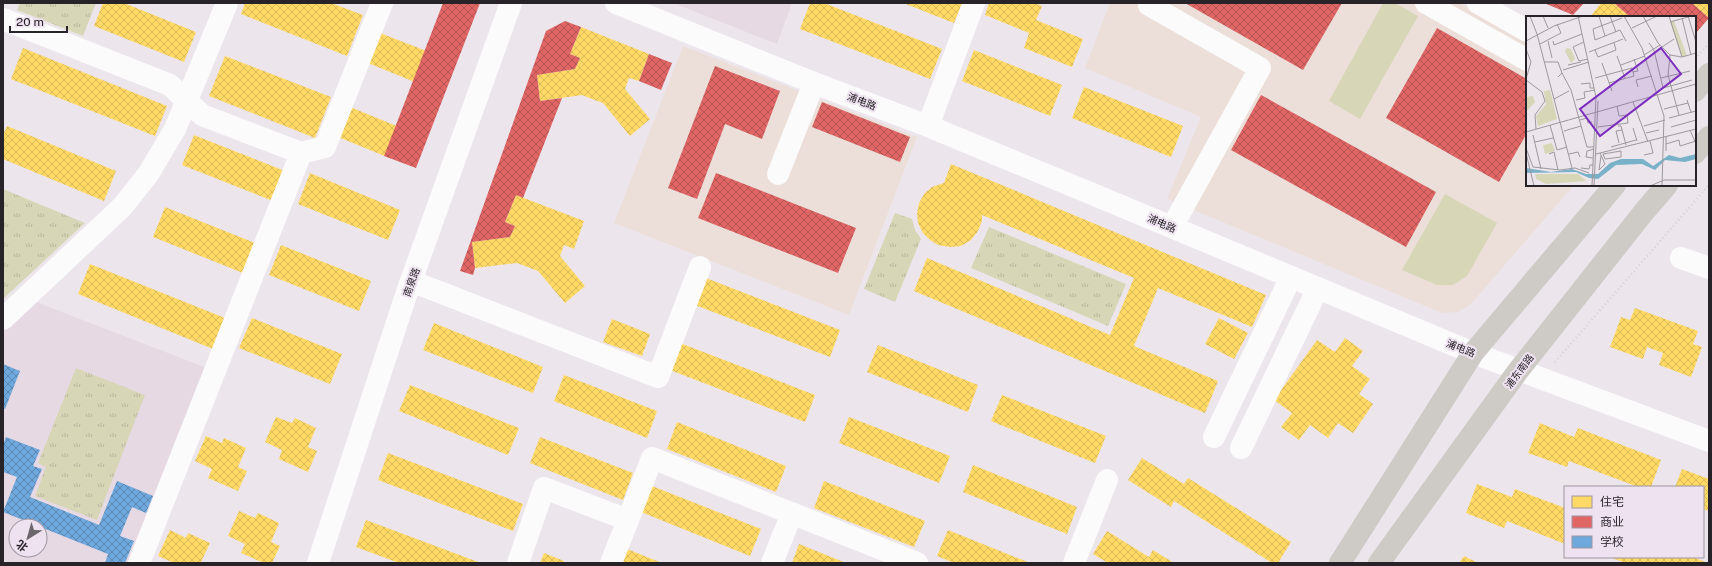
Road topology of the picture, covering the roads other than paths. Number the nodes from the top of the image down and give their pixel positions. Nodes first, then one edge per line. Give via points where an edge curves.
1 (227, 3) edge
2 (382, 3) edge
3 (511, 3) edge
4 (616, 3) edge
5 (974, 3) edge
6 (1150, 3) edge
7 (1426, 3) edge
8 (1478, 3) edge
9 (3, 18) edge
10 (1526, 30) edge
11 (1526, 59) edge
12 (1709, 74) edge
13 (814, 83) junction
14 (1696, 90) edge
15 (187, 100) junction
16 (928, 126) junction
17 (1709, 137) edge
18 (1696, 152) edge
19 (301, 154) junction
20 (778, 174) dead end
21 (1614, 186) edge
22 (1667, 186) edge
23 (1172, 227) junction
24 (1681, 258) dead end
25 (700, 267) dead end
26 (1709, 268) edge
27 (1291, 277) junction
28 (411, 281) junction
29 (1318, 288) junction
30 (3, 319) edge
31 (1473, 353) junction
32 (1518, 370) junction
33 (1214, 437) dead end
34 (1709, 441) edge
35 (1240, 448) dead end
36 (1107, 480) dead end
37 (792, 513) junction
38 (628, 520) junction
39 (139, 563) edge
40 (318, 563) edge
41 (518, 563) edge
42 (610, 563) edge
43 (772, 563) edge
44 (917, 563) edge
45 (1074, 563) edge
46 (1340, 563) edge
47 (1379, 563) edge

1 - 15 street
2 - 19 street via 325,147
3 - 28 street, 南泉路
4 - 13 street, 浦电路
5 - 16 street
6 - 23 street via 1148,5 1260,68
7 - 11 street
8 - 10 street
9 - 15 street via 170,86
12 - 14 main road
13 - 16 street, 浦电路
13 - 20 street
15 - 19 street via 202,115
15 - 30 street via 175,128 149,173 123,206
16 - 23 street, 浦电路
17 - 18 main road
19 - 39 street
21 - 31 main road
22 - 32 main road, 浦东南路
23 - 27 street, 浦电路
24 - 26 street
25 - 28 street via 658,377
27 - 29 street, 浦电路
27 - 33 street
28 - 40 street, 南泉路
29 - 31 street, 浦电路
29 - 35 street
31 - 32 street, 浦电路
31 - 46 main road
32 - 34 street, 浦电路
32 - 47 main road, 浦东南路
36 - 45 street
37 - 38 street via 652,458
37 - 43 street
37 - 44 street
38 - 41 street via 544,488
38 - 42 street

